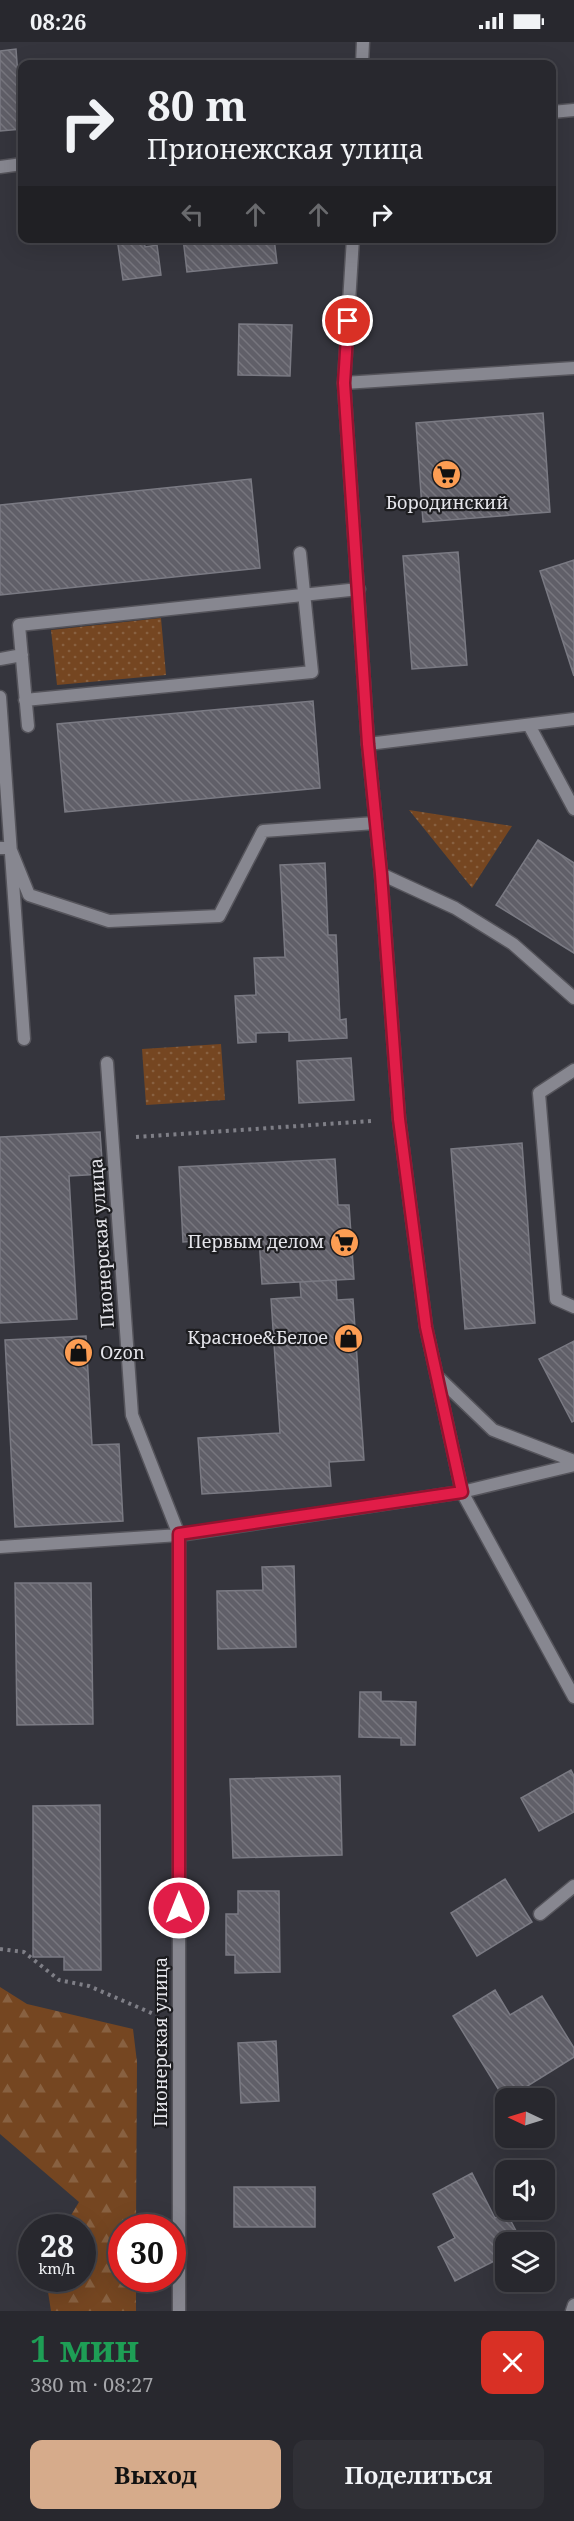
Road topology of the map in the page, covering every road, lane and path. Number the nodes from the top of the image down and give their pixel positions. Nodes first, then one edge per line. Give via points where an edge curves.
1 (363, 42) edge
2 (362, 60) edge
3 (574, 110) edge
4 (556, 112) edge
5 (18, 165) edge
6 (0, 167) edge
7 (353, 243) edge
8 (574, 368) edge
9 (344, 383) junction
10 (300, 553) dead end
11 (359, 589) junction
12 (304, 594) junction
13 (22, 656) junction
14 (0, 659) edge
15 (0, 697) edge
16 (25, 700) junction
17 (574, 719) edge
18 (529, 725) junction
19 (28, 726) dead end
20 (368, 744) junction
21 (574, 809) edge
22 (375, 823) junction
23 (5, 848) edge
24 (381, 874) junction
25 (574, 998) edge
26 (24, 1039) dead end
27 (108, 1063) dead end
28 (574, 1070) edge
29 (372, 1121) dead end
30 (114, 1138) junction
31 (574, 1307) edge
32 (440, 1380) junction
33 (574, 1463) edge
34 (462, 1492) junction
35 (179, 1534) junction
36 (0, 1547) edge
37 (574, 1697) edge
38 (574, 1886) edge
39 (540, 1914) dead end
40 (0, 1949) edge
41 (179, 2024) junction
42 (574, 2305) edge
43 (179, 2311) edge
44 (572, 2311) edge

1 - 2 street
3 - 4 street
5 - 6 street
7 - 9 street
8 - 9 street
9 - 11 street
10 - 12 street
11 - 12 street
11 - 20 street
12 - 13 street via 19,625
12 - 16 street via 312,672
13 - 14 street
13 - 16 street
15 - 23 street
16 - 19 street
17 - 18 street
18 - 20 street
18 - 21 street
20 - 22 street
22 - 23 street via 263,831 219,916 108,921 29,895
22 - 24 street
23 - 26 street
24 - 25 street via 455,908 513,944
24 - 32 street via 399,1119 426,1327
27 - 30 street, Пионерская улица
28 - 31 street via 538,1093 556,1299
29 - 30 path
30 - 35 street, Пионерская улица via 132,1415
32 - 33 street via 493,1430
32 - 34 street
33 - 34 street
34 - 35 street
34 - 37 street
35 - 36 street
35 - 41 street, Пионерская улица
38 - 39 street
40 - 41 path via 24,1952 59,1980 89,1986
41 - 43 street, Пионерская улица
42 - 44 street

